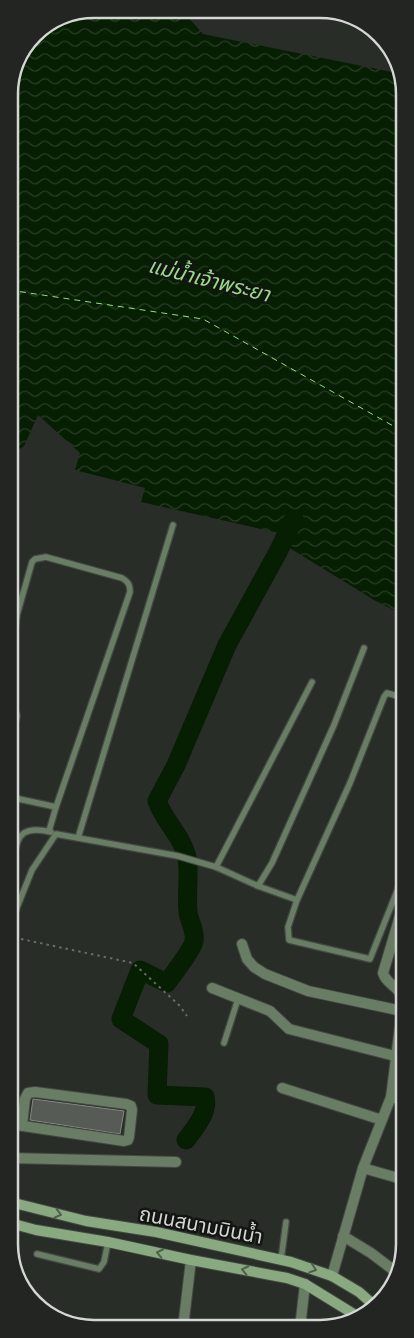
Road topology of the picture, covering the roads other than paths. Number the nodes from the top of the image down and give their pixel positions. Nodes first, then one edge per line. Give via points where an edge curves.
1 (173, 525) dead end
2 (18, 611) edge
3 (364, 648) dead end
4 (312, 682) dead end
5 (396, 696) edge
6 (18, 800) edge
7 (56, 807) junction
8 (49, 832) junction
9 (56, 834) junction
10 (78, 838) junction
11 (18, 841) edge
12 (216, 867) junction
13 (258, 886) junction
14 (396, 894) edge
15 (297, 900) junction
16 (18, 905) edge
17 (396, 929) edge
18 (242, 944) dead end
19 (212, 988) dead end
20 (396, 988) edge
21 (238, 999) junction
22 (396, 1010) edge
23 (224, 1042) dead end
24 (396, 1053) edge
25 (395, 1056) junction
26 (282, 1088) dead end
27 (391, 1098) junction
28 (396, 1099) edge
29 (382, 1120) junction
30 (18, 1125) edge
31 (22, 1126) junction
32 (18, 1158) edge
33 (176, 1162) dead end
34 (363, 1168) junction
35 (396, 1177) edge
36 (18, 1204) edge
37 (286, 1222) dead end
38 (18, 1226) edge
39 (343, 1236) junction
40 (108, 1242) junction
41 (37, 1254) dead end
42 (191, 1260) junction
43 (281, 1260) junction
44 (392, 1269) edge
45 (332, 1276) junction
46 (304, 1284) junction
47 (371, 1302) edge
48 (352, 1313) edge
49 (184, 1320) edge
50 (301, 1320) edge

1 - 10 lane
2 - 7 lane via 35,559 46,557 122,578 130,585
3 - 13 lane via 334,725 272,863
4 - 12 lane
5 - 15 lane via 387,693 384,697
6 - 7 lane
7 - 8 lane
8 - 9 lane
8 - 11 lane via 25,832
9 - 10 lane
9 - 16 lane via 32,870
10 - 12 lane via 178,856
12 - 13 lane
13 - 15 lane
14 - 15 lane via 370,959 289,940 288,927
17 - 20 street via 383,973
18 - 22 street via 247,959 265,974 308,991
19 - 21 street
21 - 23 lane
21 - 25 street via 270,1011 289,1029
24 - 25 street
25 - 27 street
26 - 29 street
27 - 28 street
27 - 29 street
29 - 34 street
30 - 31 street
31 - 31 street via 124,1141 129,1137 132,1110 126,1104 28,1093
32 - 33 street
34 - 35 street
34 - 39 street
36 -> 43 main road, ถนนสนามบินน้ำ
37 - 43 lane
38 - 40 main road, ถนนสนามบินน้ำ
39 - 44 street
39 - 45 street
40 - 41 lane via 104,1262 99,1269
42 -> 40 main road, ถนนสนามบินน้ำ
46 -> 42 main road, ถนนสนามบินน้ำ
42 - 49 street
43 -> 45 main road, ถนนสนามบินน้ำ
45 - 47 main road, ถนนสนามบินน้ำ
46 - 48 main road, ถนนสนามบินน้ำ
46 - 50 street

